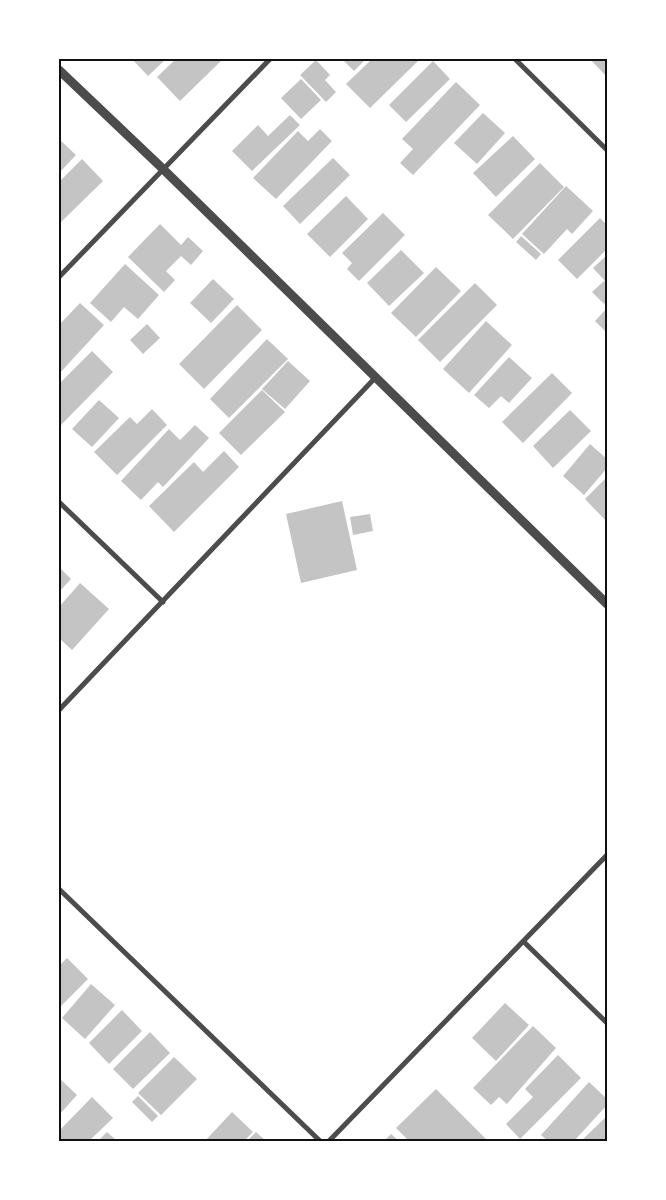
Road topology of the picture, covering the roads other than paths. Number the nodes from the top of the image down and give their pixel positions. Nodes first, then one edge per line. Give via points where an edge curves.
1 (270, 59) edge
2 (514, 59) edge
3 (59, 70) edge
4 (607, 150) edge
5 (162, 168) junction
6 (59, 276) edge
7 (376, 377) junction
8 (59, 502) edge
9 (163, 602) junction
10 (607, 604) edge
11 (59, 710) edge
12 (607, 855) edge
13 (59, 889) edge
14 (524, 942) junction
15 (607, 1023) edge
16 (320, 1141) edge
17 (329, 1141) edge

1 - 5 street
2 - 4 street
3 - 5 street
5 - 6 street
5 - 7 street
7 - 9 street
7 - 10 street
8 - 9 street
9 - 11 street
12 - 14 street
13 - 16 street
14 - 15 street
14 - 17 street

